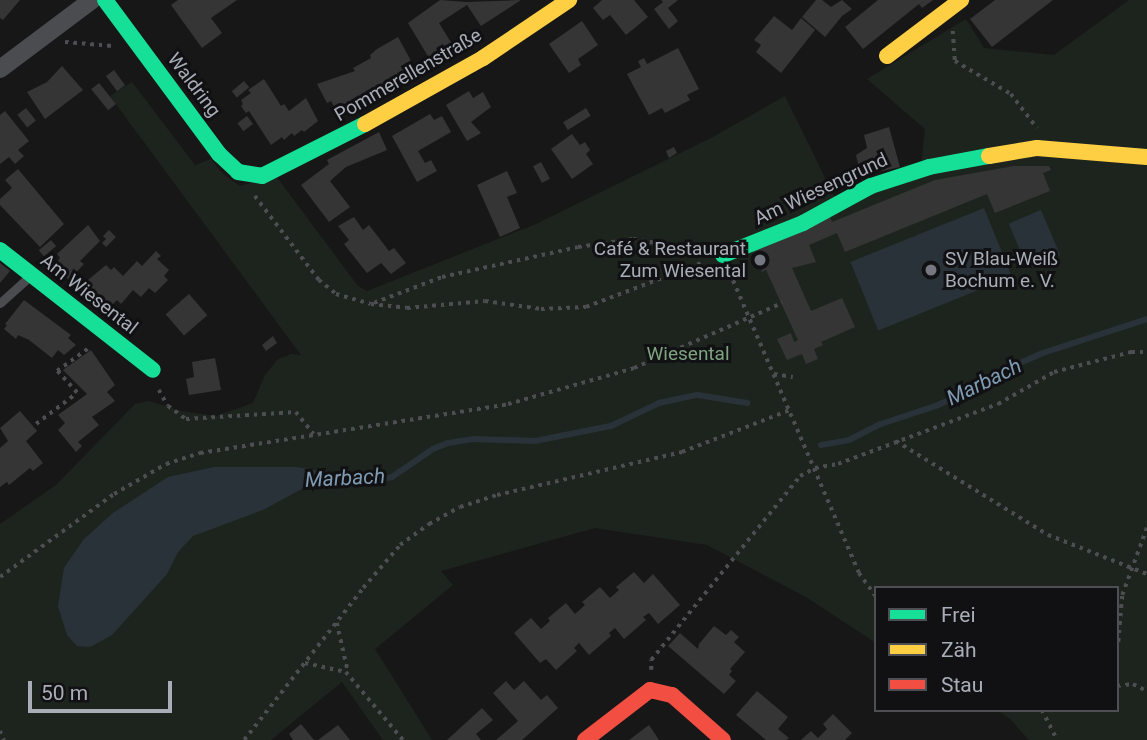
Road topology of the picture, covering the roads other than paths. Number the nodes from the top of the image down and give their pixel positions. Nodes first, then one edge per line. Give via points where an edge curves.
1 (92, 0) edge
2 (105, 0) edge
3 (569, 0) edge
4 (961, 0) edge
5 (887, 56) dead end
6 (0, 69) edge
7 (1147, 157) edge
8 (238, 172) joint
9 (0, 250) edge
10 (723, 255) road end
11 (31, 276) junction
12 (0, 303) edge
13 (153, 370) road end
14 (585, 740) edge
15 (723, 740) edge

1 - 6 street
2 - 8 street, Waldring via 219,154
3 - 8 street, Pommerellenstraße via 408,102 262,176
4 - 5 street
7 - 10 street, Am Wiesengrund via 1037,148 900,174 803,223
9 - 11 street, Am Wiesental
11 - 12 lane
11 - 13 street, Am Wiesental
14 - 15 street via 650,690 672,695

